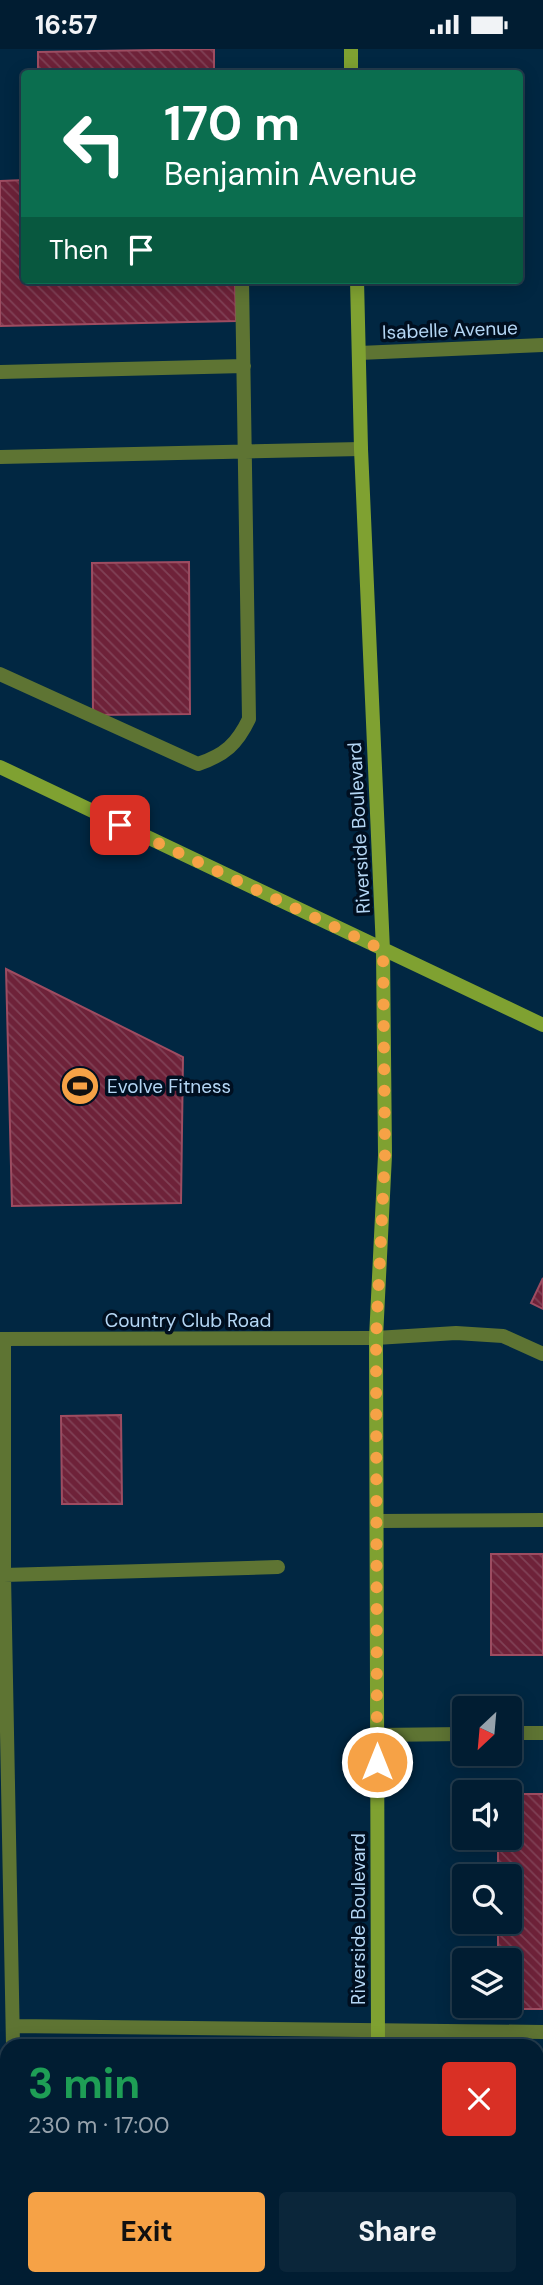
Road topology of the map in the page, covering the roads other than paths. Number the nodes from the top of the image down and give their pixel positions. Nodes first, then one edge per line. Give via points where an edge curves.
1 (351, 49) edge
2 (351, 70) edge
3 (242, 284) edge
4 (357, 284) edge
5 (543, 345) edge
6 (359, 353) junction
7 (244, 366) junction
8 (0, 372) edge
9 (361, 449) junction
10 (245, 450) junction
11 (0, 457) edge
12 (0, 674) edge
13 (0, 767) edge
14 (383, 950) junction
15 (543, 1025) edge
16 (376, 1338) junction
17 (2, 1339) edge
18 (543, 1354) edge
19 (543, 1520) edge
20 (377, 1521) junction
21 (278, 1567) dead end
22 (4, 1575) junction
23 (522, 1733) edge
24 (543, 1733) edge
25 (452, 1734) edge
26 (377, 1735) junction
27 (13, 2026) junction
28 (377, 2030) junction
29 (543, 2032) edge
30 (13, 2039) edge
31 (377, 2039) edge

1 - 2 main road
3 - 7 street
4 - 6 main road, Riverside Boulevard
5 - 6 street, Isabelle Avenue
6 - 9 main road, Riverside Boulevard
7 - 8 street
7 - 10 street
9 - 10 street
9 - 14 main road, Riverside Boulevard
10 - 11 street
10 - 12 street via 249,719 238,741 220,757 198,764
13 - 14 main road
14 - 15 main road
14 - 16 main road, Riverside Boulevard via 385,1155
16 - 17 street, Country Club Road
16 - 18 street, Country Club Road via 456,1333 503,1336
16 - 20 main road, Riverside Boulevard
17 - 22 street
19 - 20 street
20 - 26 main road, Riverside Boulevard
21 - 22 street
22 - 27 street
23 - 24 street
25 - 26 street
26 - 28 main road, Riverside Boulevard
27 - 28 street
27 - 30 street
28 - 29 street
28 - 31 main road, Riverside Boulevard

